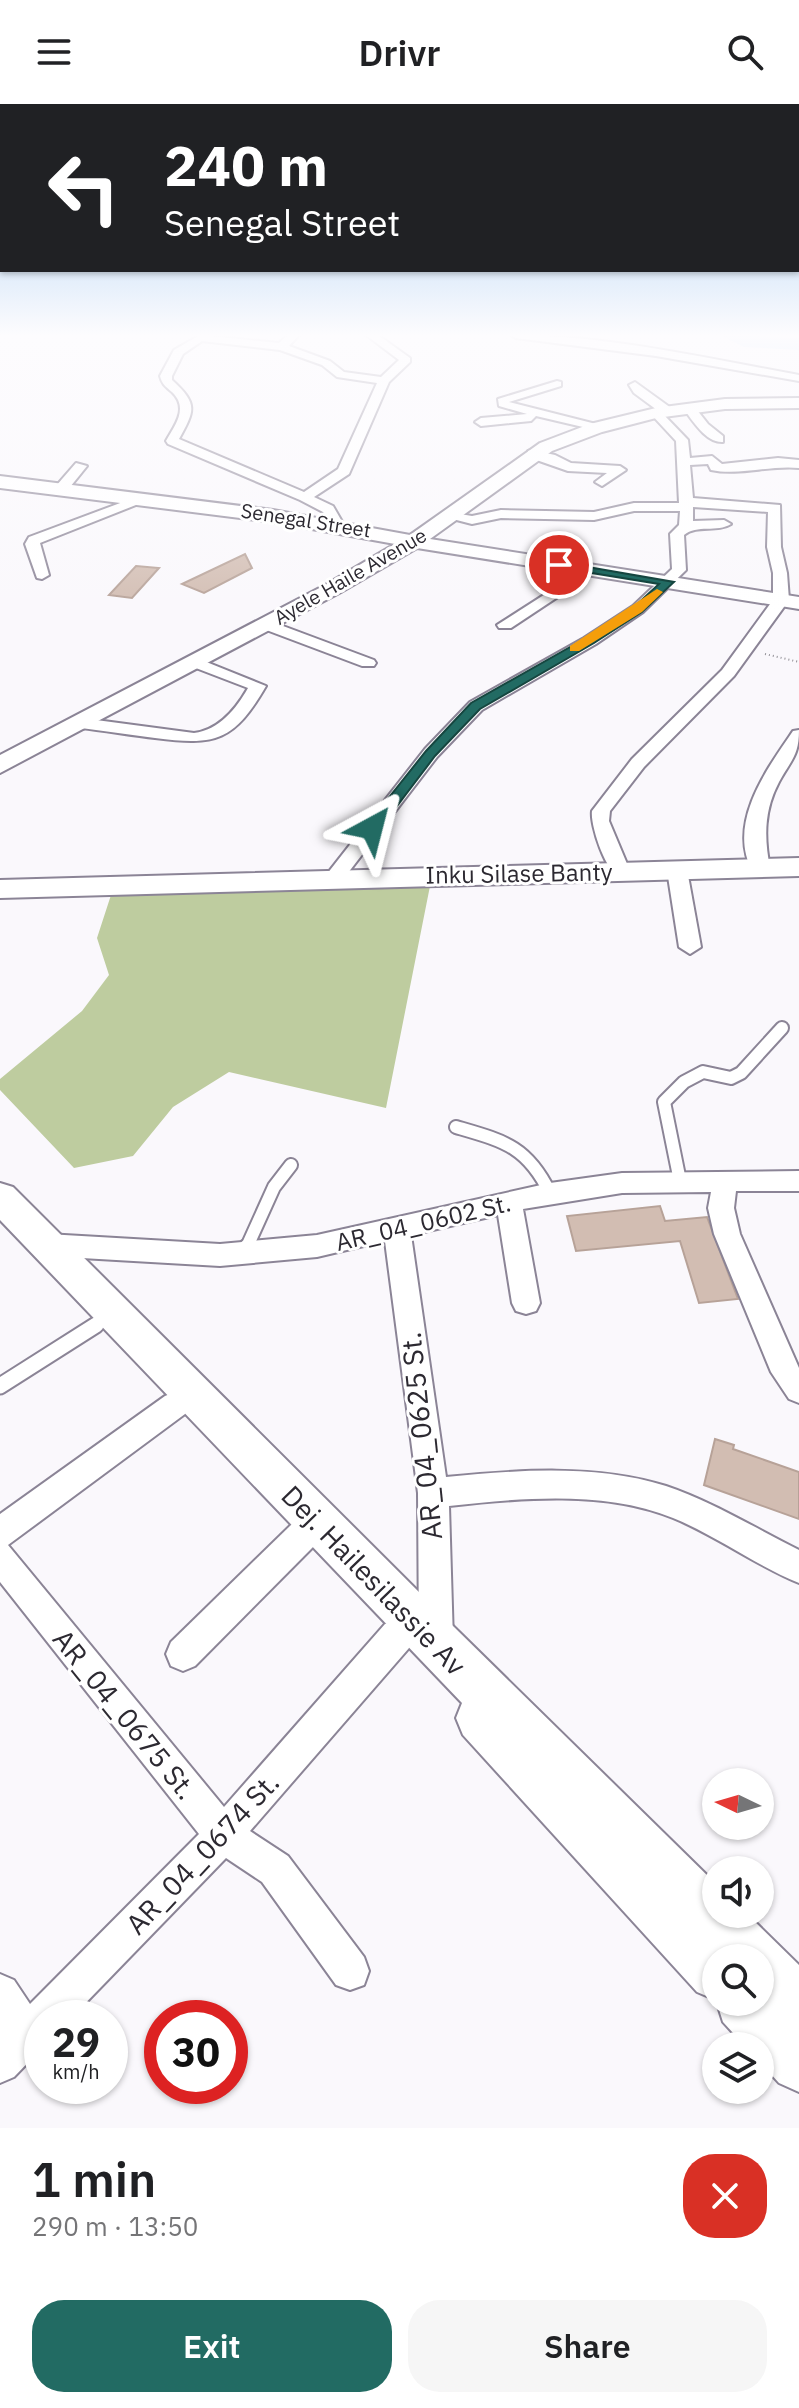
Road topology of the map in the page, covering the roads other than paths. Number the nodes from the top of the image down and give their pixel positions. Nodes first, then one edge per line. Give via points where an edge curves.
1 (178, 429) edge
2 (360, 429) edge
3 (592, 429) edge
4 (674, 429) edge
5 (707, 429) edge
6 (719, 439) dead end
7 (532, 454) junction
8 (685, 462) junction
9 (799, 464) edge
10 (81, 466) dead end
11 (0, 482) edge
12 (602, 482) dead end
13 (61, 489) junction
14 (305, 497) junction
15 (144, 499) junction
16 (686, 504) junction
17 (448, 516) junction
18 (724, 524) dead end
19 (337, 525) junction
20 (686, 526) junction
21 (416, 540) junction
22 (589, 570) junction
23 (42, 575) dead end
24 (668, 582) junction
25 (790, 601) edge
26 (267, 625) junction
27 (505, 625) dead end
28 (194, 662) junction
29 (368, 663) dead end
30 (81, 723) junction
31 (799, 735) edge
32 (0, 765) edge
33 (799, 867) edge
34 (760, 868) junction
35 (677, 870) junction
36 (620, 871) junction
37 (334, 878) junction
38 (0, 889) edge
39 (690, 947) dead end
40 (782, 1028) dead end
41 (456, 1127) dead end
42 (291, 1165) dead end
43 (680, 1181) junction
44 (799, 1181) edge
45 (725, 1182) junction
46 (550, 1193) junction
47 (0, 1197) edge
48 (509, 1202) junction
49 (0, 1226) edge
50 (397, 1230) junction
51 (47, 1245) junction
52 (244, 1253) junction
53 (526, 1303) dead end
54 (96, 1325) junction
55 (0, 1386) edge
56 (799, 1390) edge
57 (175, 1405) junction
58 (433, 1493) junction
59 (0, 1533) edge
60 (303, 1535) junction
61 (0, 1557) edge
62 (799, 1567) edge
63 (416, 1640) junction
64 (183, 1654) dead end
65 (223, 1835) junction
66 (738, 1944) edge
67 (702, 1958) edge
68 (350, 1971) dead end
69 (774, 1979) edge
70 (0, 1994) edge
71 (59, 2000) edge
72 (799, 2003) edge
73 (756, 2016) edge
74 (24, 2030) edge
75 (24, 2035) edge
76 (0, 2063) edge
77 (799, 2063) edge

1 - 14 street via 172,441
2 - 14 street via 350,461 335,479
3 - 7 main road, Ayele Haile Avenue
4 - 8 street
5 - 6 street
7 - 12 street via 568,467 620,470
7 - 17 main road, Ayele Haile Avenue
8 - 9 street via 712,460 722,468
8 - 16 street
10 - 13 street
11 - 13 main road, Senegal Street
13 - 15 main road, Senegal Street
14 - 19 street via 328,509
15 - 19 main road, Senegal Street
15 - 23 street via 34,540
16 - 17 street via 594,516
16 - 20 street
16 - 25 street via 775,508 774,547
17 - 21 main road, Ayele Haile Avenue
18 - 20 street
19 - 21 main road, Senegal Street
20 - 24 street via 677,534 679,570
21 - 22 main road, Senegal Street
21 - 26 main road, Ayele Haile Avenue
22 - 24 main road, Senegal Street
22 - 27 street
24 - 25 main road, Senegal Street
24 - 37 street via 590,641 476,706 431,753
25 - 36 street via 638,763 601,811
26 - 28 main road, Ayele Haile Avenue
26 - 29 street
28 - 30 main road, Ayele Haile Avenue
28 - 30 street via 258,686 219,734 194,738
30 - 32 main road, Ayele Haile Avenue
31 - 34 street via 761,796 754,822
33 - 34 main road, Inku Silase Banty
34 - 35 main road, Inku Silase Banty
35 - 36 main road, Inku Silase Banty
35 - 39 street
36 - 37 main road, Inku Silase Banty
37 - 38 main road, Inku Silase Banty
40 - 43 lane via 741,1073 731,1078 703,1072 664,1102
41 - 46 lane via 529,1154
42 - 52 lane via 274,1187
43 - 45 street, AR_04_0602 St.
43 - 46 street, AR_04_0602 St.
44 - 45 street, AR_04_0602 St.
45 - 56 street via 721,1208 727,1234 780,1362
46 - 48 street, AR_04_0602 St.
47 - 51 main road, Dej. Hailesilassie Av
48 - 50 street, AR_04_0602 St.
48 - 53 street
49 - 54 main road, Dej. Hailesilassie Av
50 - 52 street, AR_04_0602 St.
50 - 58 street, AR_04_0625 St.
51 - 52 street, AR_04_0602 St.
51 - 63 main road, Dej. Hailesilassie Av
54 - 55 lane
54 - 57 main road, Dej. Hailesilassie Av
57 - 59 street
57 - 60 main road, Dej. Hailesilassie Av
58 - 62 street via 494,1486 637,1493 699,1515
58 - 63 street, AR_04_0625 St.
60 - 63 main road, Dej. Hailesilassie Av
60 - 64 street
61 - 65 street, AR_04_0675 St.
63 - 65 street, AR_04_0674 St.
63 - 66 main road, Dej. Hailesilassie Av
63 - 67 main road, Dej. Hailesilassie Av via 446,1681
65 - 68 street, AR_04_0675 St. via 275,1869
65 - 71 street, AR_04_0674 St.
69 - 72 main road
70 - 74 street
73 - 77 main road
75 - 76 street, AR_04_0674 St.

